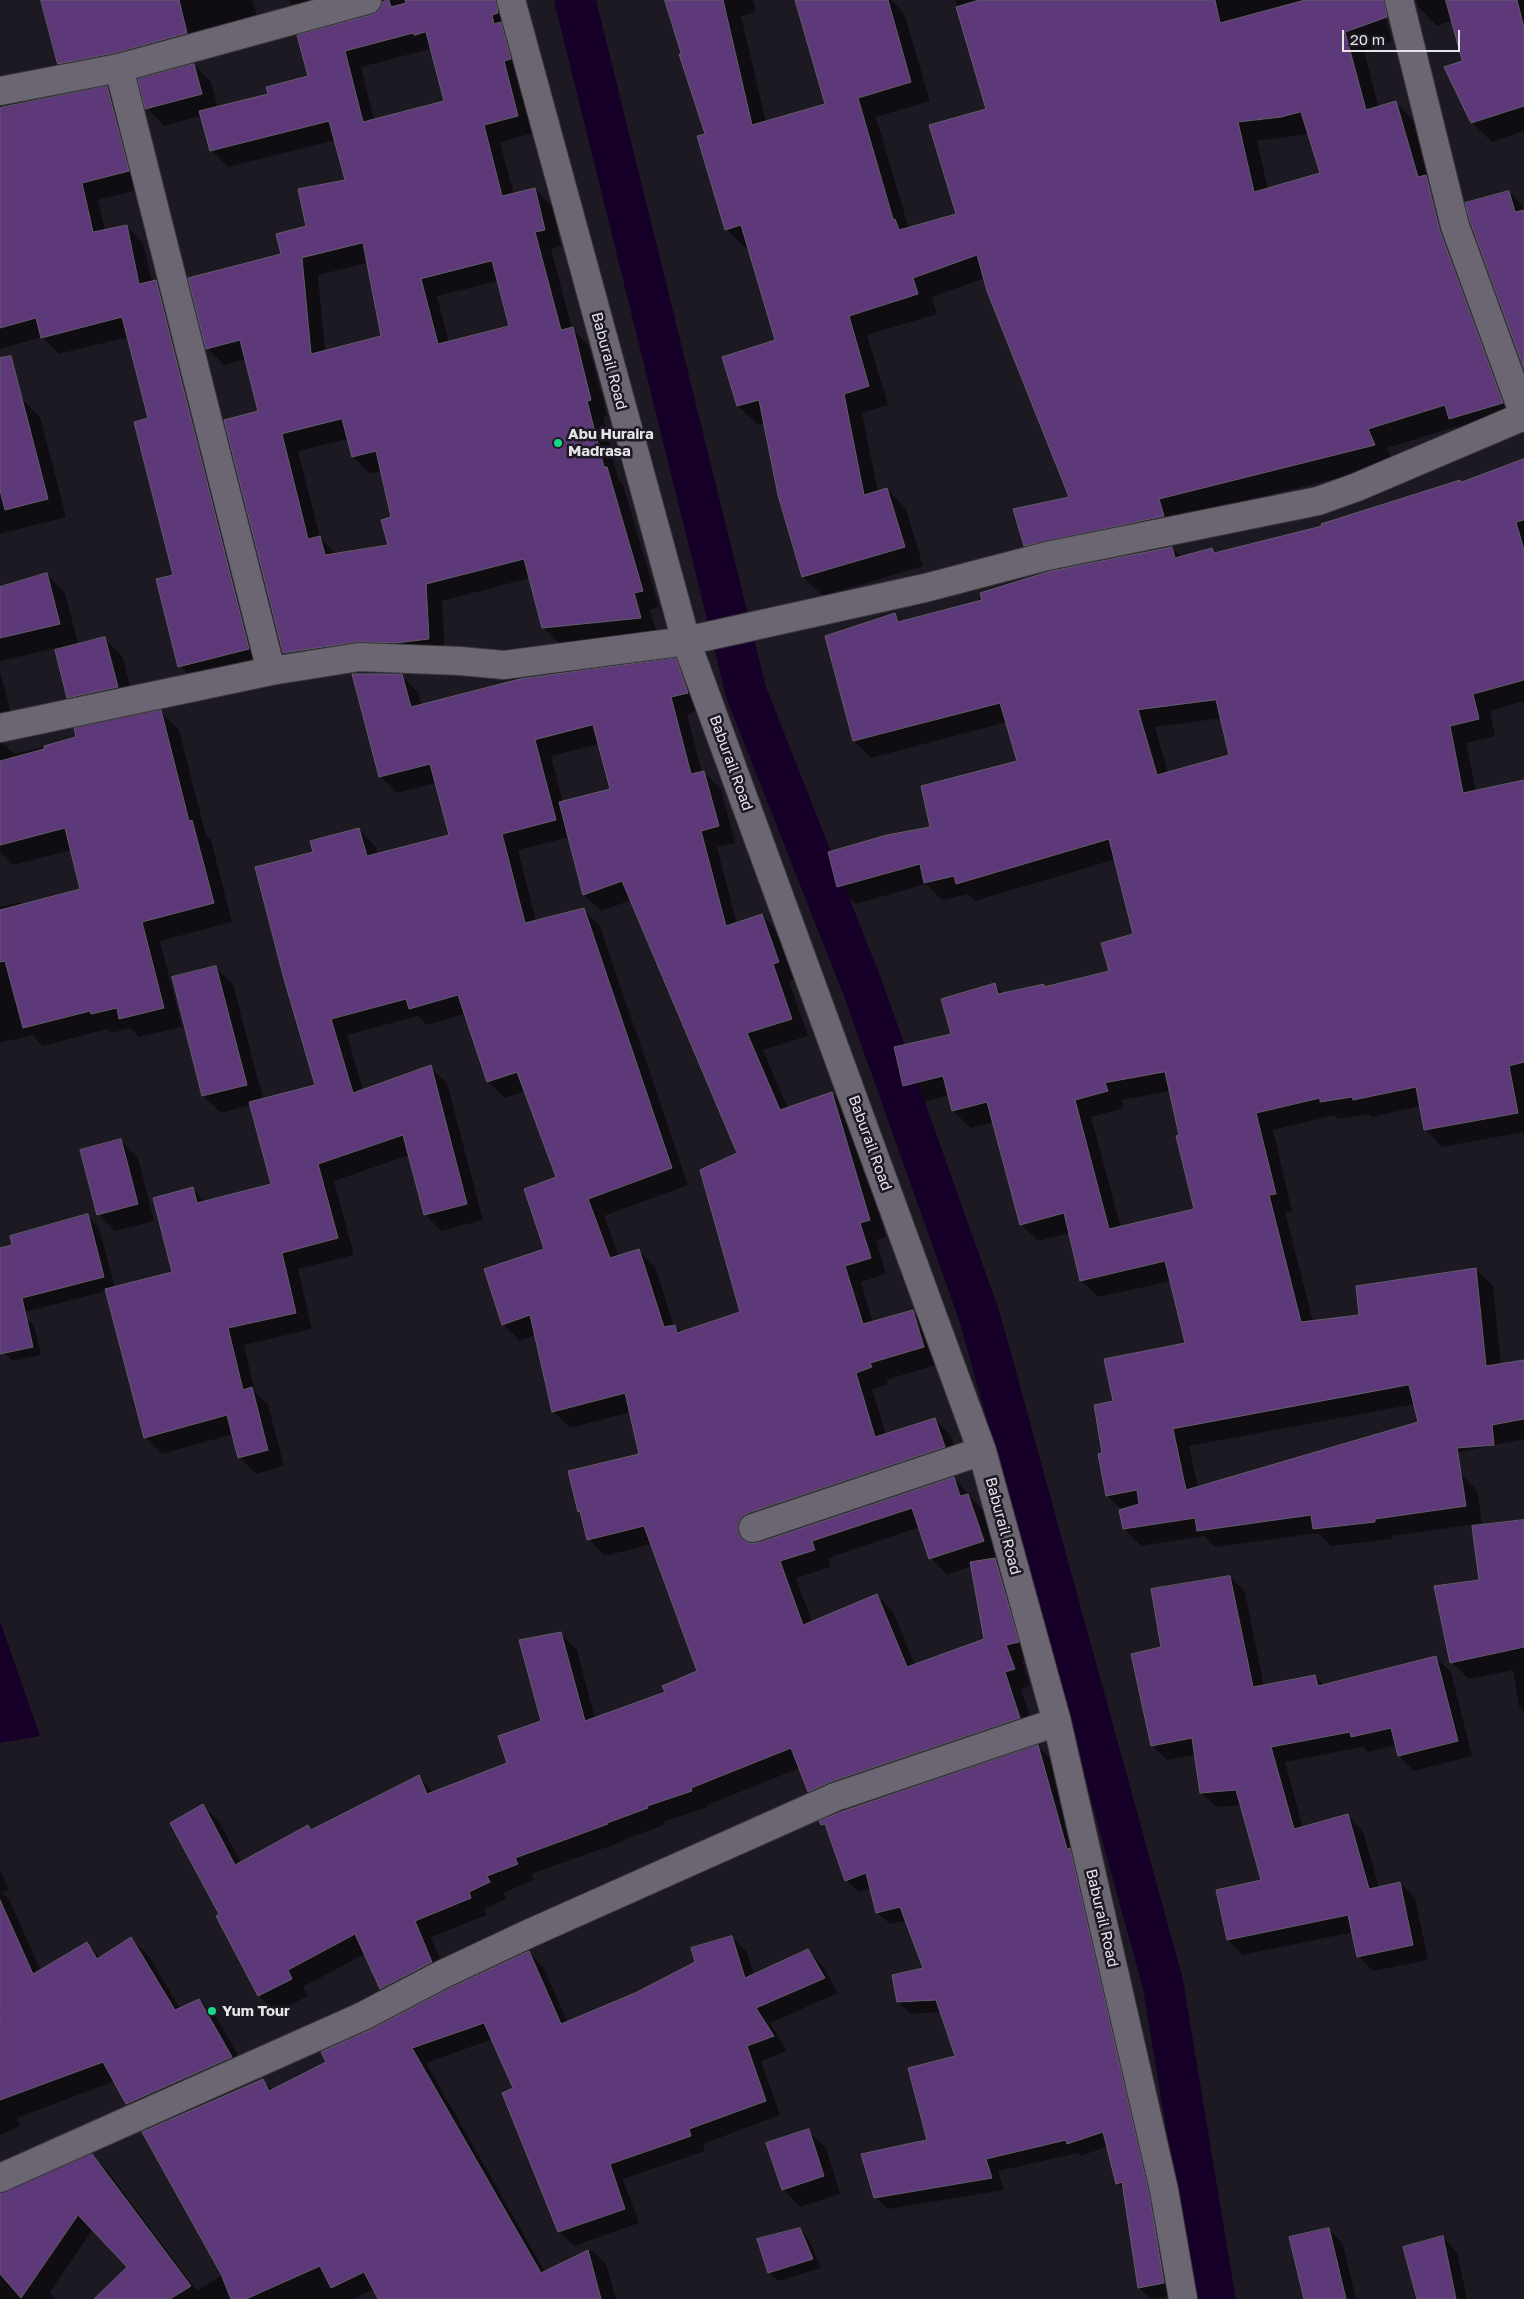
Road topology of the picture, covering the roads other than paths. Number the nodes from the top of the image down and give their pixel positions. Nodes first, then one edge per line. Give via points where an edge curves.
1 (367, 0) edge
2 (511, 0) edge
3 (1399, 0) edge
4 (119, 68) junction
5 (0, 91) edge
6 (1524, 416) edge
7 (688, 640) junction
8 (271, 672) junction
9 (0, 728) edge
10 (982, 1451) junction
11 (753, 1528) dead end
12 (1057, 1722) junction
13 (0, 2178) edge
14 (1183, 2299) edge

1 - 4 street
2 - 7 street, Baburail Road
3 - 6 street via 1455,226
4 - 5 street
4 - 8 street
6 - 7 street via 1318,501 1047,556 926,588
7 - 8 street via 504,665 359,657
7 - 10 street, Baburail Road
8 - 9 street
10 - 11 street
10 - 12 street, Baburail Road
12 - 13 street via 835,1797 528,1934 363,2016
12 - 14 street, Baburail Road via 1164,2190

